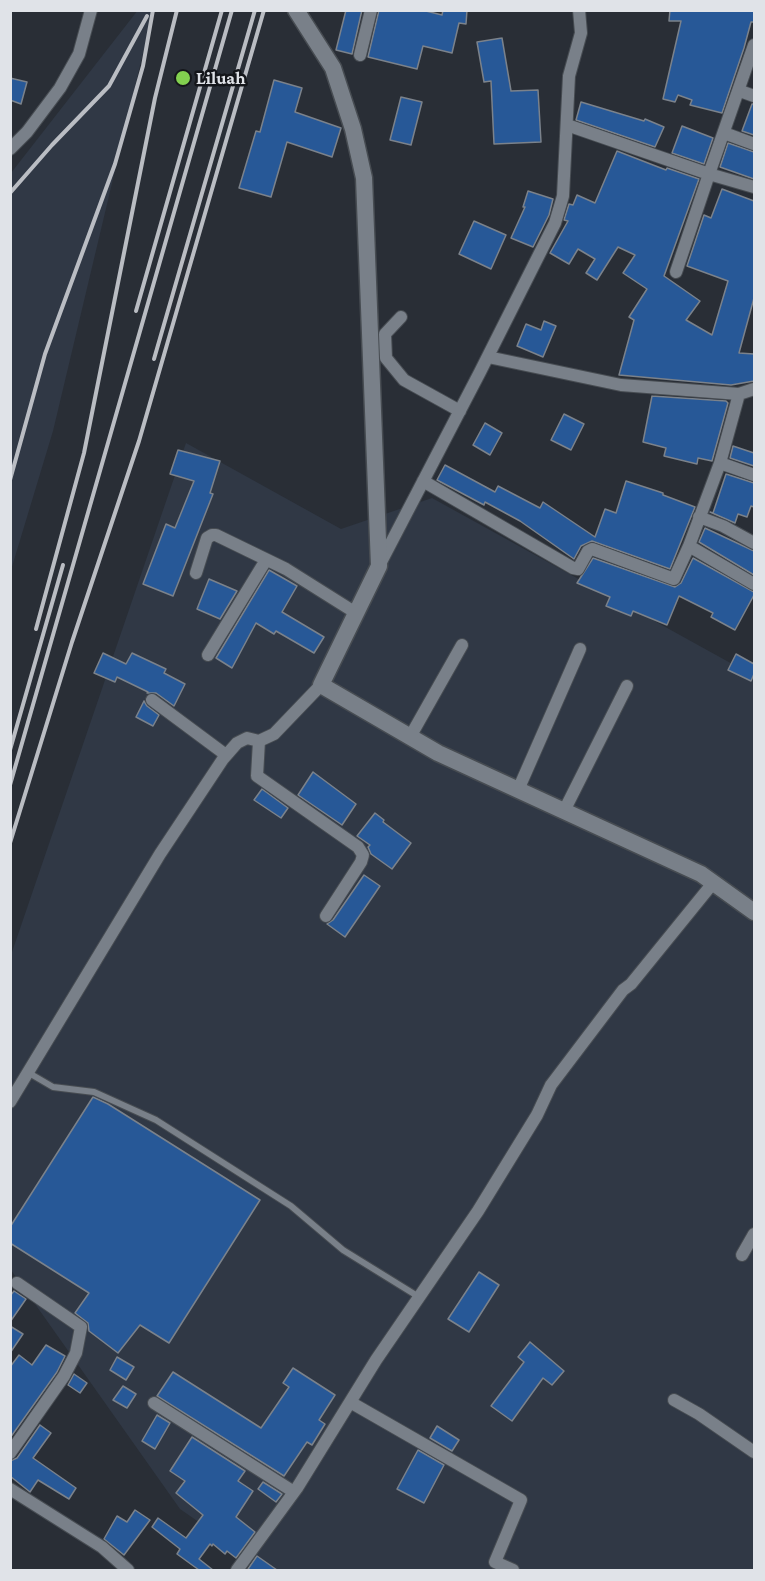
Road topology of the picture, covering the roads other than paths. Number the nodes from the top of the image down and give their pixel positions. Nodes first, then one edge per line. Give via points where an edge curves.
1 (91, 10) edge
2 (296, 10) edge
3 (371, 10) edge
4 (579, 10) edge
5 (754, 50) edge
6 (360, 55) dead end
7 (740, 91) junction
8 (754, 96) edge
9 (567, 125) junction
10 (724, 133) junction
11 (754, 144) edge
12 (10, 149) edge
13 (710, 174) junction
14 (754, 188) edge
15 (676, 272) dead end
16 (401, 317) dead end
17 (488, 357) junction
18 (754, 389) edge
19 (739, 394) junction
20 (460, 411) junction
21 (720, 464) junction
22 (754, 475) edge
23 (423, 481) junction
24 (699, 517) junction
25 (754, 543) edge
26 (689, 546) junction
27 (266, 560) junction
28 (379, 566) junction
29 (196, 573) dead end
30 (754, 585) edge
31 (356, 613) junction
32 (462, 645) dead end
33 (580, 649) dead end
34 (208, 654) dead end
35 (321, 685) junction
36 (627, 686) dead end
37 (152, 700) dead end
38 (410, 737) junction
39 (259, 741) junction
40 (226, 755) junction
41 (518, 790) junction
42 (564, 811) junction
43 (713, 883) junction
44 (754, 912) edge
45 (326, 916) dead end
46 (29, 1072) junction
47 (10, 1102) edge
48 (754, 1234) edge
49 (742, 1255) dead end
50 (17, 1283) dead end
51 (419, 1297) junction
52 (674, 1400) dead end
53 (350, 1402) junction
54 (154, 1403) dead end
55 (754, 1452) edge
56 (10, 1453) edge
57 (10, 1489) edge
58 (294, 1492) junction
59 (128, 1570) edge
60 (237, 1570) edge
61 (513, 1570) edge

1 - 12 street via 80,54 65,80
2 - 28 street via 333,68 364,178
3 - 6 street
4 - 9 street via 581,33 569,76
5 - 7 street
7 - 8 street
7 - 10 street
9 - 13 street
9 - 17 street via 563,196 555,223
10 - 11 street
10 - 13 street
13 - 14 street
13 - 15 street
16 - 20 street via 385,334 386,358 404,380
17 - 19 street via 621,385
17 - 20 street
18 - 19 street
19 - 21 street
20 - 23 street
21 - 22 street
21 - 24 street
23 - 26 street via 573,568 578,569 592,549 674,579
23 - 28 street
24 - 25 street
24 - 26 street
26 - 30 street
27 - 29 street via 212,535 207,538
27 - 31 street
27 - 34 street
28 - 31 street
31 - 35 street
32 - 38 street
33 - 41 street
35 - 38 street
35 - 39 street via 274,734
36 - 42 street
37 - 40 street
38 - 41 street
39 - 40 street via 247,738
39 - 45 street via 257,776 360,849 363,855
40 - 46 street via 160,854
41 - 42 street
42 - 43 street
43 - 44 street
43 - 51 street via 623,990 551,1085 478,1211
46 - 47 street
46 - 51 lane via 53,1087 94,1092 156,1120 291,1206 343,1250
48 - 49 street
50 - 56 street via 81,1327 76,1353 64,1376
51 - 53 street
52 - 55 street
53 - 58 street
53 - 61 street via 521,1500 495,1562
54 - 58 street
57 - 59 street via 102,1547
58 - 60 street

